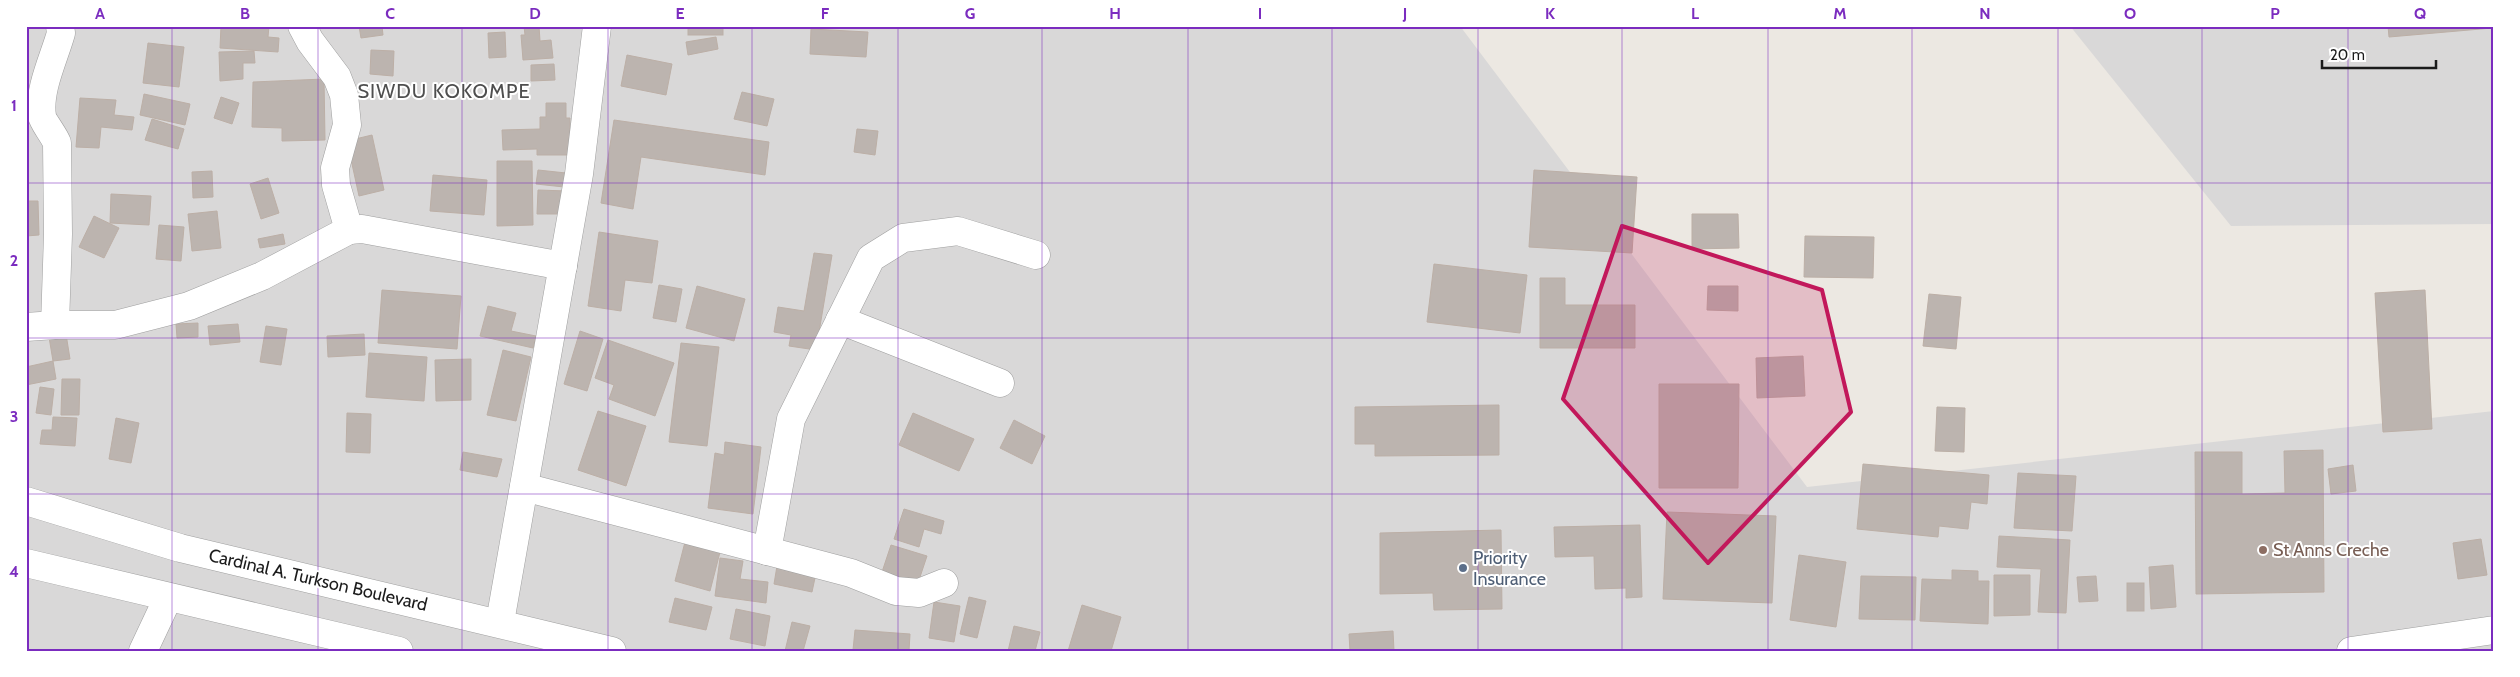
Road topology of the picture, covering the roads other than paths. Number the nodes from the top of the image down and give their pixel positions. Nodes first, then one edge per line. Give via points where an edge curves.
1 (60, 26) edge
2 (302, 26) edge
3 (597, 26) edge
4 (350, 230) junction
5 (1036, 255) dead end
6 (563, 266) junction
7 (840, 320) junction
8 (55, 325) junction
9 (26, 327) edge
10 (1000, 384) dead end
11 (524, 487) junction
12 (26, 501) edge
13 (767, 551) junction
14 (26, 563) edge
15 (944, 583) dead end
16 (168, 598) junction
17 (500, 622) junction
18 (2494, 630) edge
19 (546, 643) edge
20 (2461, 643) edge
21 (143, 651) edge
22 (398, 651) edge
23 (612, 651) edge
24 (2351, 651) edge

1 - 8 street via 61,33 42,102 42,118 58,143
2 - 4 street via 336,77 344,95 347,125 335,168 336,185
3 - 6 street via 579,174
4 - 6 street via 362,229
4 - 8 street via 262,276 190,306 115,325
5 - 7 street via 958,231 903,238 871,258
6 - 11 street
7 - 10 street
7 - 13 street via 791,419
8 - 9 street
11 - 13 street
11 - 17 street
12 - 17 street, Cardinal A. Turkson Boulevard via 180,548
13 - 15 street via 851,574 896,591 919,593
14 - 16 street
16 - 21 street
16 - 22 street
17 - 19 street, Cardinal A. Turkson Boulevard
18 - 20 street
19 - 23 street, Cardinal A. Turkson Boulevard
20 - 24 street

